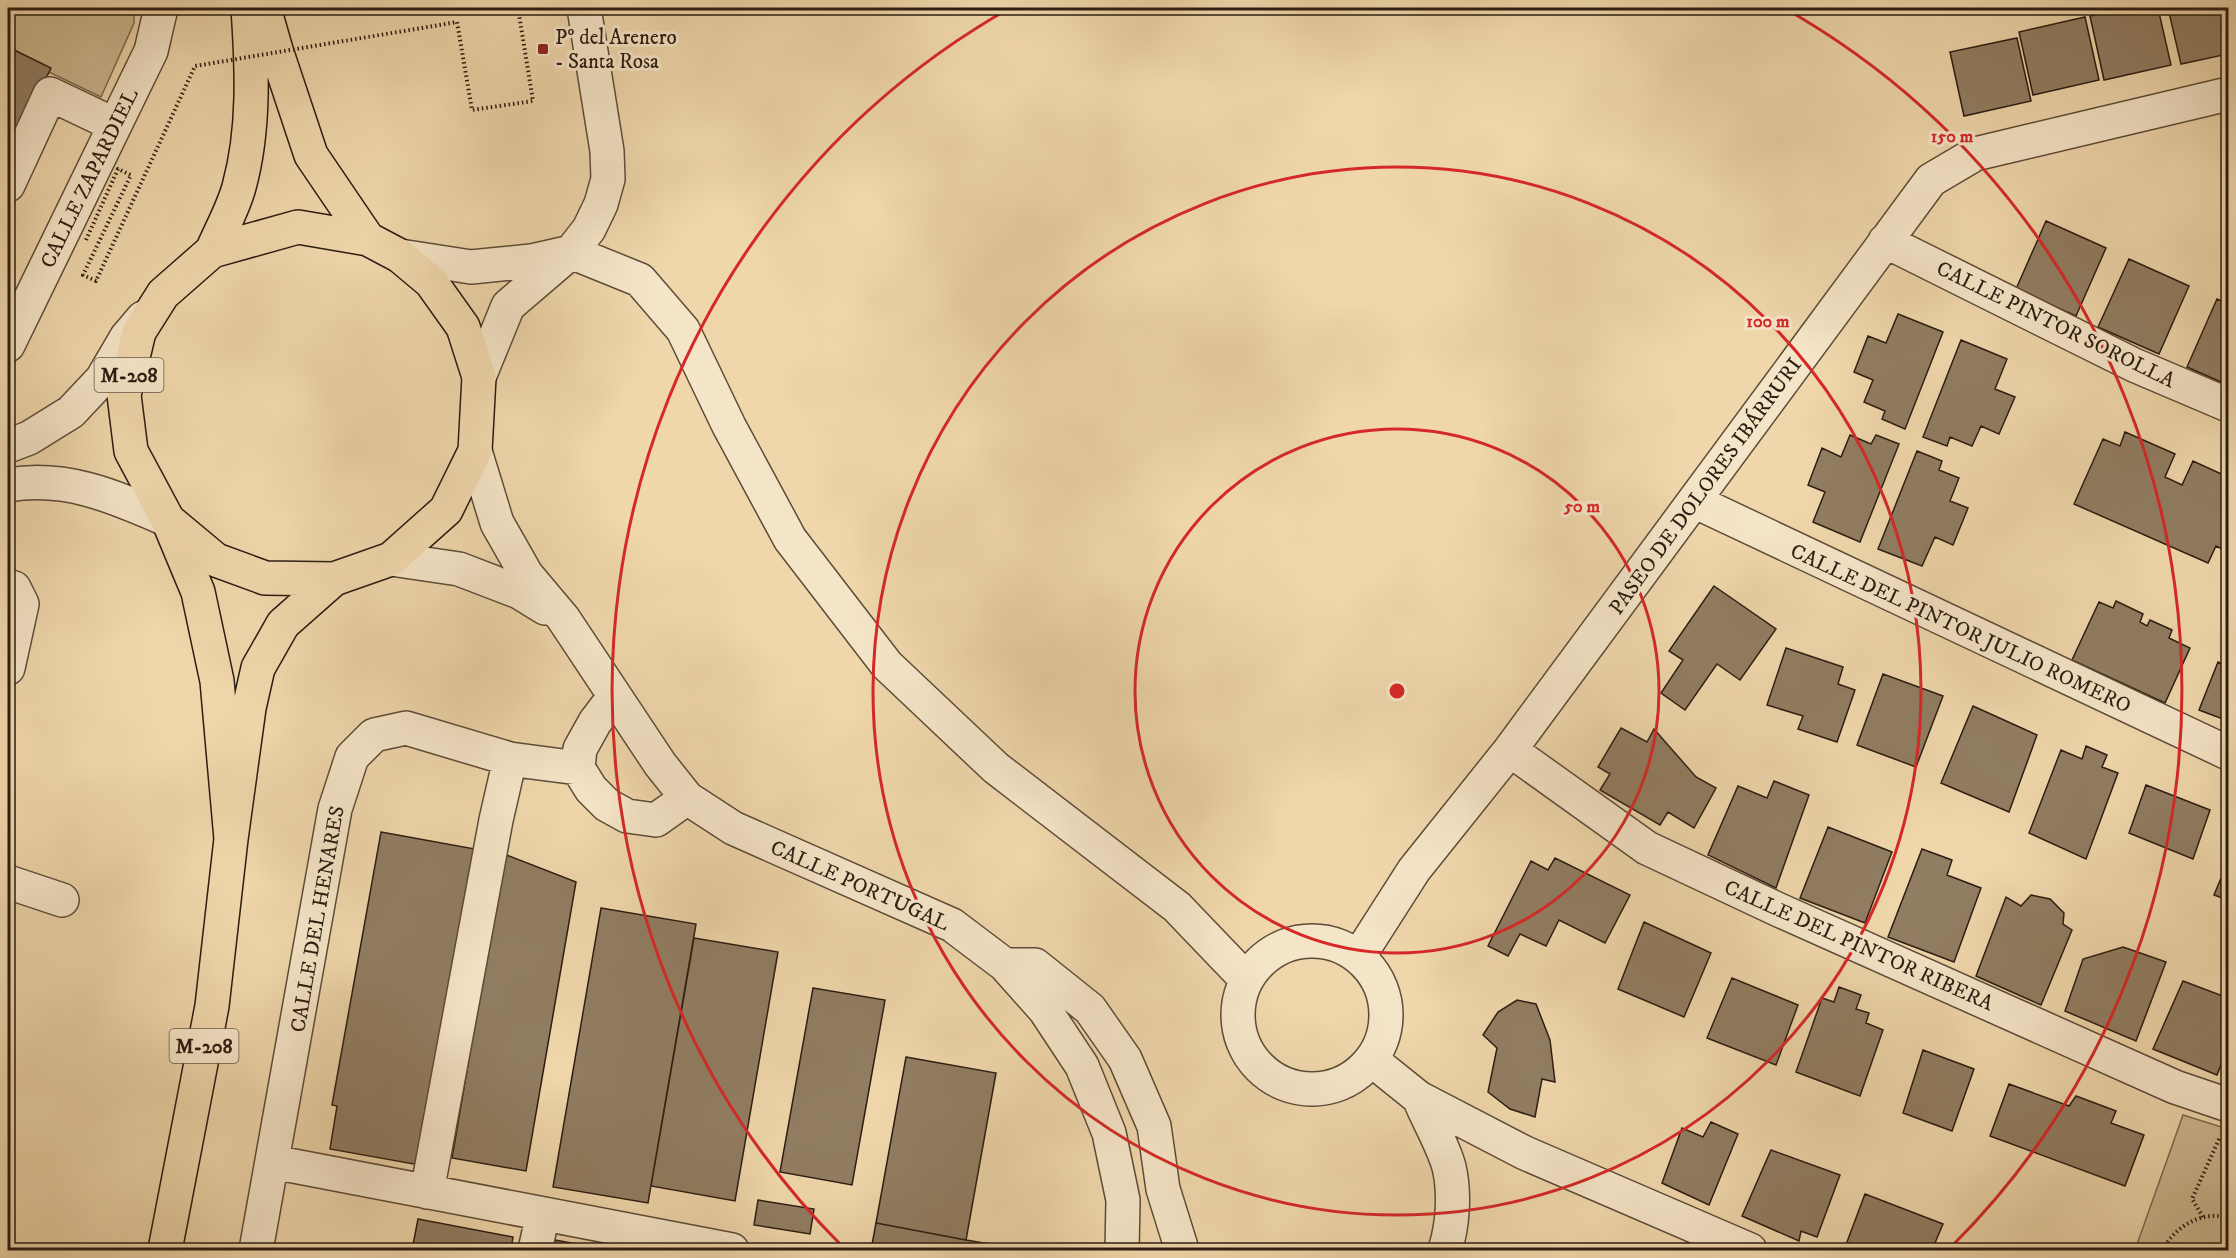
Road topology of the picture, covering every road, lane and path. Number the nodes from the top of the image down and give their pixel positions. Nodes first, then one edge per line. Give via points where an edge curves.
1 (161, 8) edge
2 (248, 8) edge
3 (264, 8) edge
4 (518, 8) edge
5 (584, 8) edge
6 (2229, 94) edge
7 (115, 125) junction
8 (8, 185) edge
9 (369, 239) junction
10 (86, 240) dead end
11 (1885, 241) junction
12 (212, 251) junction
13 (571, 252) junction
14 (400, 256) junction
15 (163, 294) junction
16 (8, 345) edge
17 (478, 377) junction
18 (2229, 405) edge
19 (8, 446) edge
20 (474, 451) junction
21 (8, 485) edge
22 (1694, 501) junction
23 (168, 520) junction
24 (391, 559) junction
25 (334, 579) junction
26 (8, 586) edge
27 (562, 618) junction
28 (8, 668) edge
29 (614, 697) junction
30 (1509, 750) junction
31 (2229, 753) edge
32 (510, 759) junction
33 (578, 768) junction
34 (687, 798) junction
35 (231, 839) junction
36 (8, 882) edge
37 (62, 900) dead end
38 (1359, 956) junction
39 (1005, 965) junction
40 (1246, 979) junction
41 (1373, 1061) junction
42 (1419, 1098) junction
43 (2226, 1116) edge
44 (273, 1162) junction
45 (427, 1192) junction
46 (543, 1214) junction
47 (2203, 1217) junction
48 (2229, 1218) edge
49 (165, 1251) edge
50 (256, 1251) edge
51 (535, 1251) edge
52 (732, 1251) edge
53 (1122, 1251) edge
54 (1182, 1251) edge
55 (1445, 1251) edge
56 (1750, 1251) edge
57 (2163, 1251) edge

1 - 7 street, CALLE ZAPARDIEL via 151,51
2 - 12 main road, M-208 via 250,132 239,188
3 - 9 main road, M-208 via 311,155
4 - 10 path, bridge via 533,101 472,110 457,22 195,66 96,281 82,275 131,175 118,169
5 - 13 street via 608,179 602,204
6 - 11 street, PASEO DE DOLORES IBÁRRURI via 1975,154 1931,180
7 - 8 street via 50,94
7 - 16 street, CALLE ZAPARDIEL
9 - 12 main road, M-208 via 298,227
9 - 14 main road, M-208
11 - 18 street, CALLE PINTOR SOROLLA via 2134,365
11 - 22 street, PASEO DE DOLORES IBÁRRURI
12 - 15 main road, M-208
13 - 14 street via 471,267
13 - 17 street via 507,306
13 - 40 street via 640,280 683,330 790,540 886,665 996,768 1177,907
14 - 17 main road, M-208 via 431,282 463,327
15 - 19 street via 126,338 102,379 71,412
15 - 23 main road, M-208 via 139,332 124,395 131,451
17 - 20 main road, M-208
20 - 24 main road, M-208 via 446,510
20 - 27 street, CALLE PORTUGAL via 497,523 526,574
21 - 23 street via 54,483 84,487
22 - 30 street, PASEO DE DOLORES IBÁRRURI
22 - 31 street, CALLE DEL PINTOR JULIO ROMERO
23 - 25 main road, M-208 via 216,560 265,578
23 - 35 main road, M-208 via 198,592 217,681
24 - 25 main road, M-208
24 - 27 street, CALLE PORTUGAL via 459,569 519,592
25 - 35 main road, M-208 via 283,624 258,669
26 - 28 street via 14,588 22,604
27 - 29 street, CALLE PORTUGAL
29 - 33 street via 580,749
29 - 34 street, CALLE PORTUGAL
30 - 38 street, PASEO DE DOLORES IBÁRRURI via 1414,870
30 - 43 street, CALLE DEL PINTOR RIBERA via 1647,848 2175,1087
32 - 33 street, CALLE DEL HENARES
32 - 44 street, CALLE DEL HENARES via 406,728 374,735 352,757 335,809
32 - 45 street
33 - 34 street via 607,805 627,816 656,820
34 - 39 street, CALLE PORTUGAL via 733,828 952,926
35 - 49 main road, M-208 via 212,1006
36 - 37 street
38 - 40 street via 1324,941 1298,942 1278,948 1257,964
38 - 41 street via 1377,978 1385,1001 1386,1022
39 - 53 street, CALLE PORTUGAL via 1045,1010 1082,1066 1109,1133 1123,1200
39 - 54 street via 1035,965 1090,1009 1125,1059 1154,1126 1163,1189
40 - 41 street via 1238,1004 1243,1044 1270,1076 1289,1085 1315,1089 1334,1086
41 - 42 street
42 - 55 street via 1449,1167 1452,1201
42 - 56 street via 1525,1153
43 - 47 path via 2192,1199
44 - 45 street
44 - 50 street, CALLE DEL HENARES
45 - 46 street
46 - 51 street
46 - 52 street
47 - 48 path
47 - 57 path via 2184,1225

